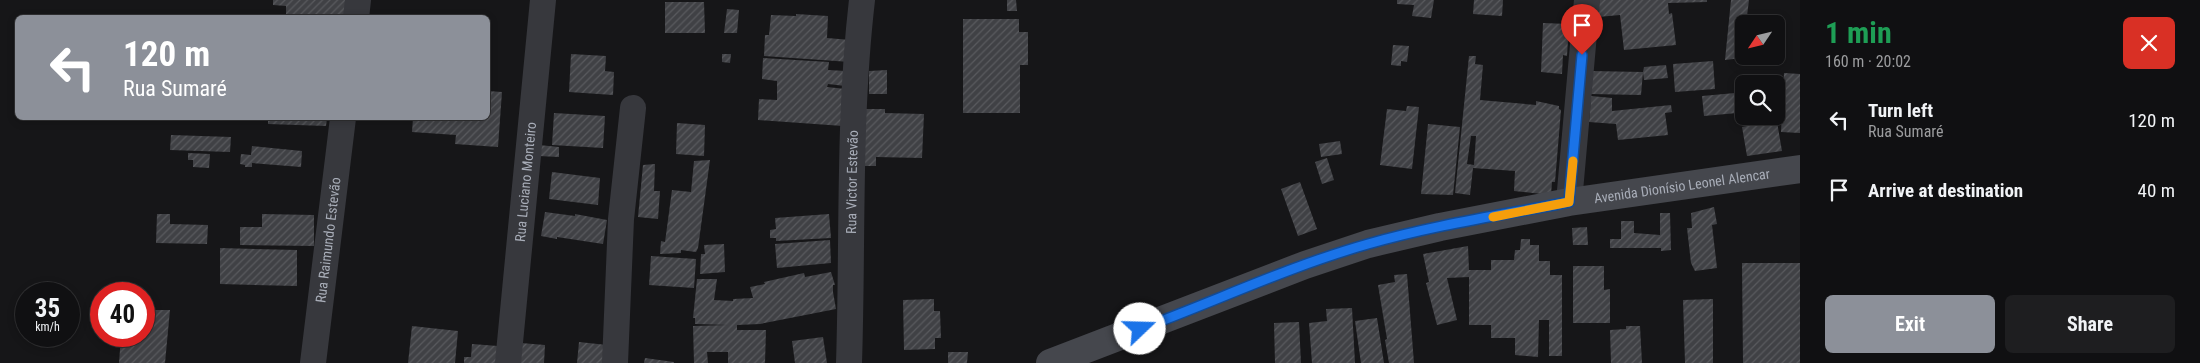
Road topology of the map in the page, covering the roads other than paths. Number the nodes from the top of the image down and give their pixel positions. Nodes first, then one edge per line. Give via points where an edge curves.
1 (358, 0) edge
2 (543, 0) edge
3 (862, 0) edge
4 (1587, 0) edge
5 (356, 15) edge
6 (633, 108) dead end
7 (343, 120) edge
8 (1800, 170) edge
9 (1569, 202) junction
10 (313, 363) edge
11 (508, 363) edge
12 (615, 363) edge
13 (849, 363) edge
14 (1050, 363) edge

1 - 5 street
2 - 11 street, Rua Luciano Monteiro
3 - 13 street, Rua Victor Estevão via 853,110
4 - 9 street
6 - 12 street via 621,219
7 - 10 street, Rua Raimundo Estevão
8 - 9 street, Avenida Dionísio Leonel Alencar
9 - 14 street, Avenida Dionísio Leonel Alencar via 1368,244

